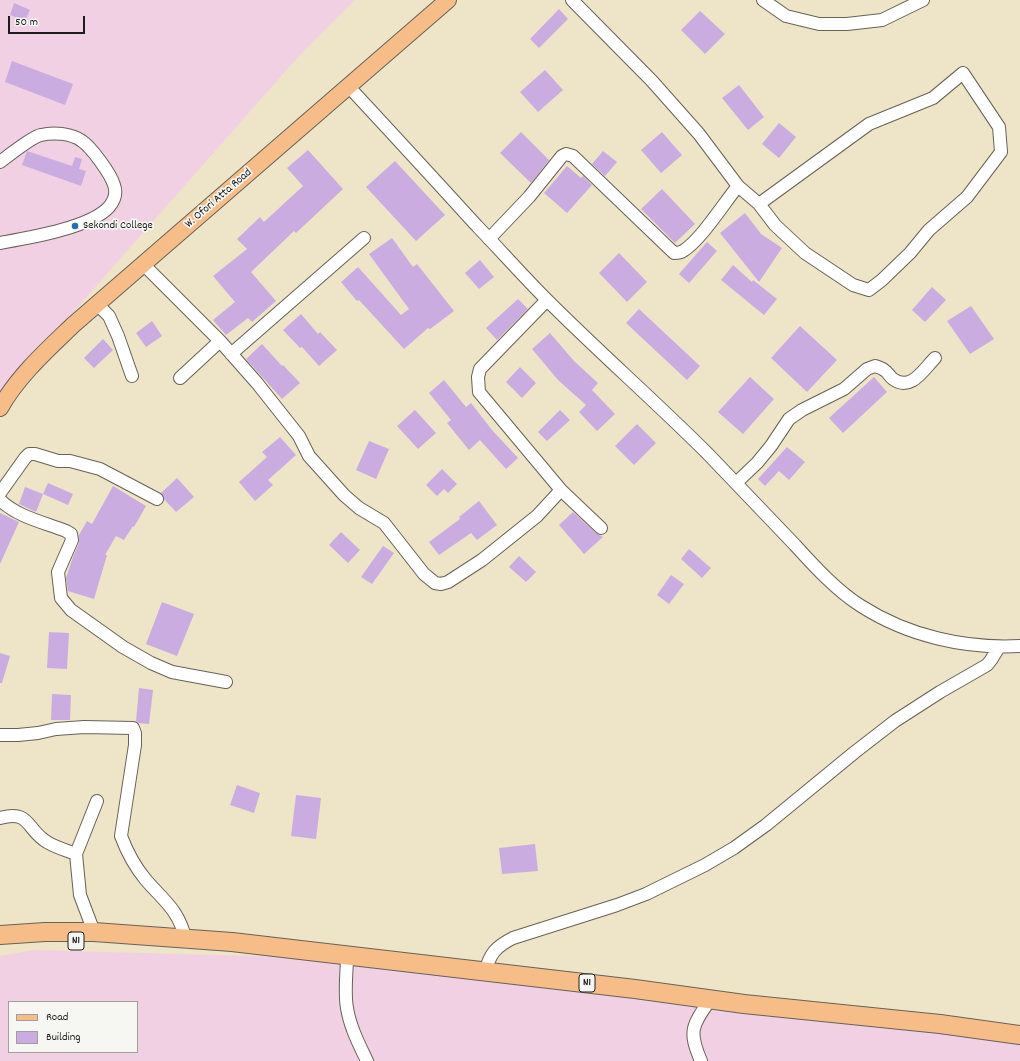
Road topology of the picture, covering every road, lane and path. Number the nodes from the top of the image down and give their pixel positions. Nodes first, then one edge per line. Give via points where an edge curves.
1 (448, 0) edge
2 (572, 0) edge
3 (763, 0) edge
4 (923, 0) edge
5 (349, 87) junction
6 (0, 162) edge
7 (738, 186) junction
8 (759, 204) junction
9 (364, 238) dead end
10 (489, 239) junction
11 (0, 243) edge
12 (143, 264) junction
13 (547, 300) junction
14 (97, 304) junction
15 (220, 341) junction
16 (231, 354) junction
17 (935, 358) dead end
18 (132, 376) dead end
19 (180, 378) dead end
20 (0, 408) edge
21 (736, 483) junction
22 (561, 490) junction
23 (0, 493) edge
24 (157, 499) dead end
25 (0, 500) edge
26 (601, 528) dead end
27 (1020, 646) edge
28 (999, 647) junction
29 (226, 682) dead end
30 (0, 735) edge
31 (97, 802) dead end
32 (0, 818) edge
33 (76, 854) junction
34 (94, 932) junction
35 (0, 934) edge
36 (153, 937) junction
37 (185, 938) junction
38 (0, 947) edge
39 (347, 955) junction
40 (485, 972) junction
41 (710, 1000) junction
42 (1020, 1035) edge
43 (367, 1061) edge
44 (701, 1061) edge

1 - 5 main road, W. Ofori Atta Road
2 - 7 street via 652,81 699,134
3 - 4 street via 786,16 819,24 882,20
5 - 10 street
5 - 12 main road, W. Ofori Atta Road
6 - 11 street via 40,135 55,133 72,136 82,141 112,178 115,195 109,207 92,219 46,234
7 - 8 street
7 - 10 street via 696,240 684,251 674,253 573,156 566,154
8 - 8 street via 869,124 933,98 963,73 999,127 1001,152 967,197 929,230 910,253 869,290 853,285 806,253 775,225
9 - 16 street
10 - 13 street
12 - 14 main road, W. Ofori Atta Road
12 - 15 street
13 - 21 street
13 - 22 street via 480,369 477,385 479,392
14 - 18 street via 109,316
14 - 20 main road, W. Ofori Atta Road via 36,362
15 - 16 street
15 - 19 street
16 - 22 street via 299,436 309,456 327,477 359,508 384,524 424,574 435,583 448,582 482,560 537,516
17 - 21 street via 907,384 899,384 885,370 875,366 844,388 802,410 789,419 762,458
21 - 28 street via 815,567 859,605 895,625 919,634 964,644
22 - 26 street
23 - 24 street via 25,458 29,454 35,454 48,459 100,468
25 - 29 street via 20,514 71,534 72,540 58,572 61,598 71,610 123,647 151,663 172,672
27 - 28 street
28 - 40 street via 987,665 894,721 734,848 617,906 504,942 494,950
30 - 37 street via 84,727 133,728 135,745 121,836 145,879 180,919
31 - 33 street
32 - 33 street via 22,818 28,821 44,840
33 - 34 street via 80,895
34 - 35 highway, N1
34 - 36 highway, N1
36 - 37 highway, N1
36 - 38 highway, N1
37 - 39 highway, N1
39 - 40 highway, N1
39 - 43 street via 347,1009 353,1032
40 - 41 highway, N1
41 - 42 highway, N1
41 - 44 street via 698,1018 693,1032 695,1047

